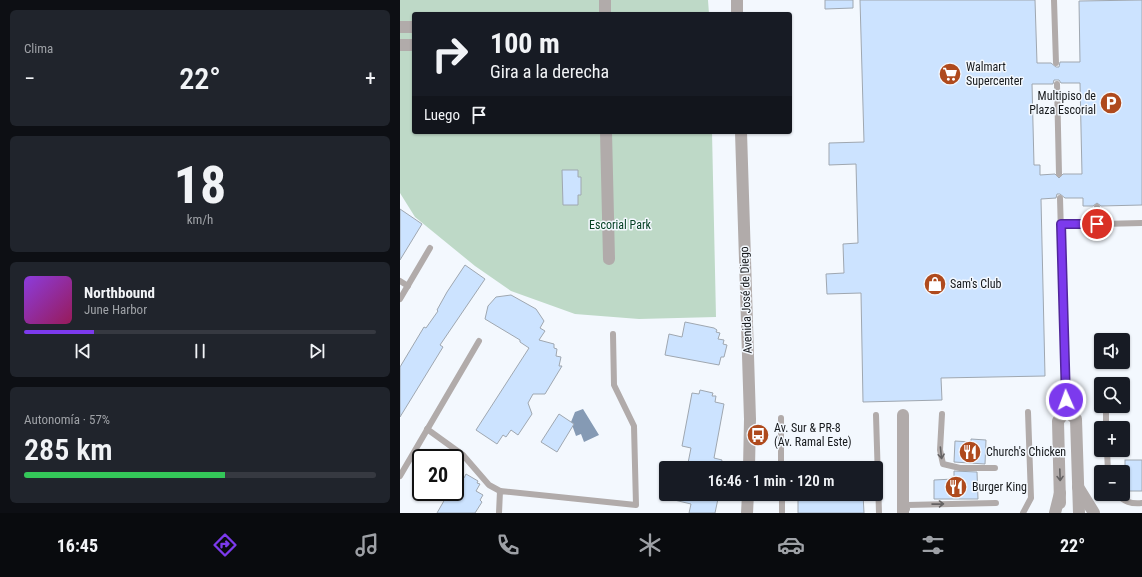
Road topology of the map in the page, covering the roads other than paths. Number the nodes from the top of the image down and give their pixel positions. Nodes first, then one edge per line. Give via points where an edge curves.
1 (605, 0) edge
2 (737, 0) edge
3 (1054, 0) edge
4 (605, 12) edge
5 (737, 12) edge
6 (400, 27) edge
7 (412, 27) edge
8 (400, 45) edge
9 (412, 45) edge
10 (1056, 62) dead end
11 (1057, 84) dead end
12 (606, 134) edge
13 (741, 134) edge
14 (1059, 174) dead end
15 (1060, 198) dead end
16 (1097, 207) dead end
17 (1142, 222) edge
18 (1061, 224) junction
19 (1097, 224) junction
20 (430, 248) dead end
21 (609, 259) dead end
22 (400, 281) edge
23 (408, 286) junction
24 (400, 299) edge
25 (613, 334) dead end
26 (479, 341) dead end
27 (1066, 411) junction
28 (1028, 412) dead end
29 (942, 414) dead end
30 (876, 415) dead end
31 (902, 415) dead end
32 (781, 418) dead end
33 (427, 428) junction
34 (749, 461) edge
35 (781, 461) edge
36 (995, 468) dead end
37 (400, 476) edge
38 (1078, 487) junction
39 (500, 491) junction
40 (1060, 493) junction
41 (782, 501) edge
42 (1126, 501) edge
43 (996, 503) dead end
44 (1142, 503) edge
45 (499, 513) edge
46 (782, 513) edge
47 (879, 513) edge
48 (903, 513) edge
49 (907, 513) edge
50 (1023, 513) edge
51 (1055, 513) edge
52 (1061, 513) edge
53 (1079, 513) edge
54 (1094, 513) edge

1 - 4 street
2 - 5 street
3 - 10 lane
6 - 7 street
8 - 9 street
11 - 14 lane
12 - 21 street
13 - 34 street, Avenida José de Diego
15 - 18 lane
16 - 19 lane
17 - 19 lane
18 - 19 lane
18 - 27 lane
20 - 23 lane
22 - 23 lane
23 - 24 lane
25 - 39 lane via 614,385 634,426 636,505
26 - 33 lane
27 - 38 street via 1076,419
27 -> 40 street via 1058,420
28 - 50 lane via 1030,498
29 -> 36 lane via 940,450 943,464 960,468
30 - 47 lane
31 - 48 street
32 - 35 lane
33 - 37 lane
33 - 39 lane via 464,455 489,486
38 - 53 street
38 - 54 street
39 - 45 lane
40 - 51 street
40 - 52 street
41 - 46 lane
42 - 44 lane via 1132,504
49 -> 43 lane via 907,505

